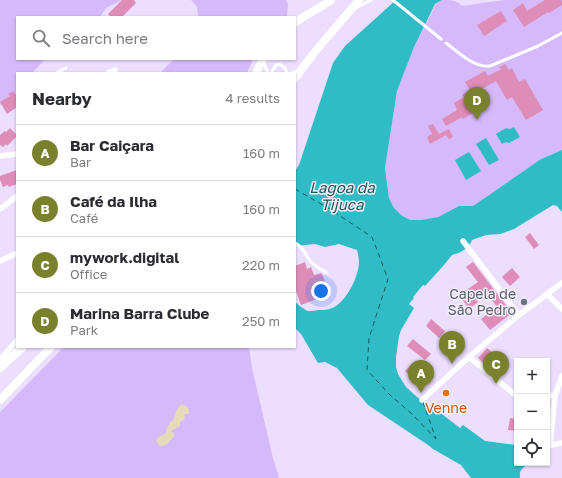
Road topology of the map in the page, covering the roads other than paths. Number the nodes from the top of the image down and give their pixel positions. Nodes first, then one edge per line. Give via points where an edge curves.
1 (331, 0) edge
2 (360, 0) edge
3 (371, 0) edge
4 (393, 0) edge
5 (350, 12) junction
6 (296, 22) edge
7 (562, 33) edge
8 (441, 39) dead end
9 (446, 42) dead end
10 (262, 60) edge
11 (264, 60) edge
12 (66, 68) dead end
13 (115, 70) dead end
14 (302, 70) junction
15 (58, 72) edge
16 (110, 72) edge
17 (256, 72) edge
18 (270, 72) edge
19 (271, 72) edge
20 (288, 72) edge
21 (293, 72) edge
22 (296, 77) edge
23 (16, 154) edge
24 (0, 156) edge
25 (16, 197) edge
26 (0, 209) edge
27 (463, 241) dead end
28 (296, 243) edge
29 (16, 253) edge
30 (0, 261) edge
31 (327, 273) dead end
32 (562, 283) edge
33 (547, 294) junction
34 (562, 309) edge
35 (519, 315) junction
36 (16, 341) edge
37 (23, 348) edge
38 (50, 348) edge
39 (469, 357) junction
40 (0, 360) edge
41 (0, 368) edge
42 (562, 376) edge
43 (514, 393) edge
44 (550, 395) edge
45 (555, 396) junction
46 (0, 400) edge
47 (422, 400) dead end
48 (550, 438) edge
49 (562, 443) edge
50 (550, 446) edge

1 - 6 main road
2 - 5 main road
3 - 5 lane
4 - 8 lane
5 - 14 main road
7 - 9 lane via 490,66 477,65
10 - 17 main road
11 - 18 lane
12 - 15 lane
13 - 16 street
14 - 21 lane
14 - 22 main road
19 - 20 lane via 279,64
23 - 24 street
25 - 26 street
27 - 35 street
28 - 31 lane via 300,245 311,262
29 - 30 street
32 - 33 street
33 - 34 street
33 - 35 street
35 - 39 street
36 - 40 street
37 - 41 main road
38 - 46 main road
39 - 43 street
39 - 47 street
42 - 45 street
44 - 45 street
45 - 48 street
49 - 50 street

